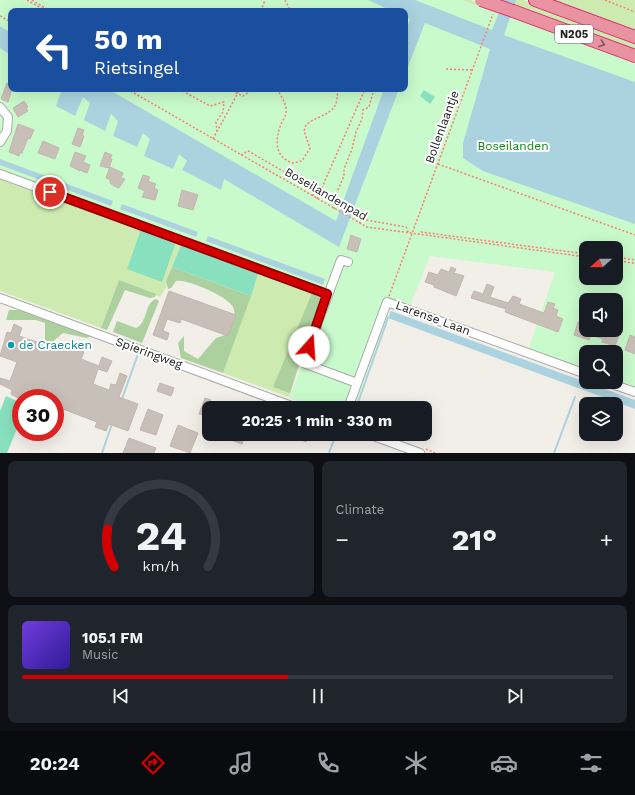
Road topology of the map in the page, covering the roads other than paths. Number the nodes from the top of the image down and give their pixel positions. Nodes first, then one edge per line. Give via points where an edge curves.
1 (481, 0) edge
2 (535, 0) edge
3 (635, 37) edge
4 (635, 56) edge
5 (0, 107) edge
6 (0, 142) edge
7 (0, 174) edge
8 (348, 262) dead end
9 (327, 294) junction
10 (0, 298) edge
11 (579, 371) edge
12 (357, 382) junction
13 (623, 388) edge
14 (635, 392) edge
15 (278, 401) edge
16 (350, 401) edge
17 (387, 441) edge
18 (420, 453) edge

1 -> 4 highway, N205, bridge
2 - 3 highway, N205
5 - 6 street via 8,117 7,131
7 - 9 street
8 - 9 street via 341,260
9 - 12 street via 304,360 306,364
10 - 15 street, Spieringweg
11 - 12 street, Larense Laan via 387,302
12 - 16 street, Larense Laan
13 - 14 street
17 - 18 street

